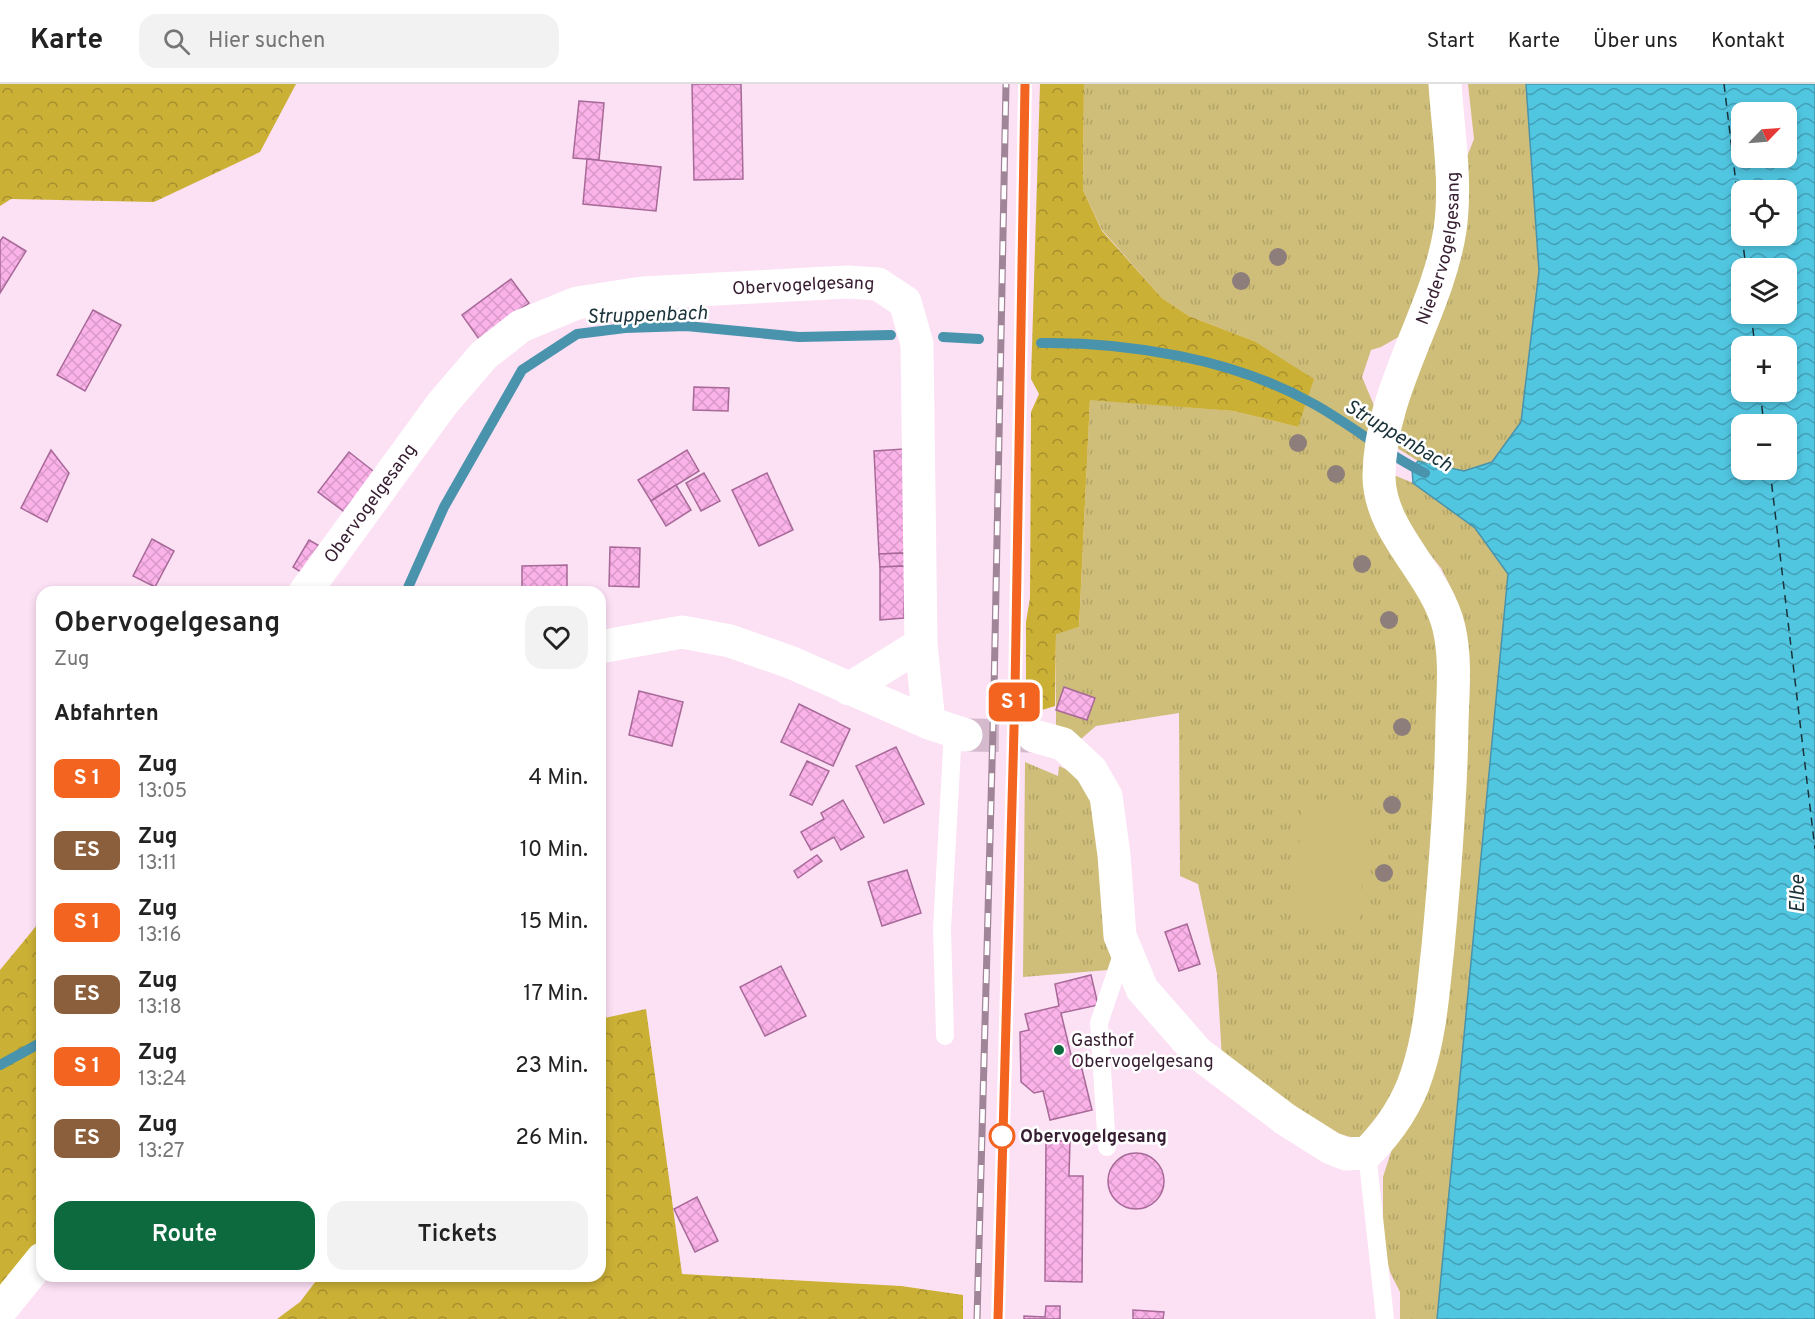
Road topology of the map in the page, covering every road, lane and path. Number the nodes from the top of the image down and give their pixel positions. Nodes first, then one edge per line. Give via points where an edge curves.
1 (1445, 84) edge
2 (309, 586) edge
3 (921, 644) junction
4 (606, 646) edge
5 (849, 689) junction
6 (949, 730) junction
7 (1034, 736) tunnel mouth
8 (1125, 947) junction
9 (945, 1036) dead end
10 (1107, 1147) dead end
11 (1367, 1153) junction
12 (36, 1266) edge
13 (0, 1311) edge
14 (1385, 1319) edge

1 - 11 street, Niedervogelgesang via 1452,171 1450,230 1431,298 1389,416 1379,478 1387,515 1442,603 1449,627 1453,652 1451,783 1429,1031 1417,1075 1401,1112
2 - 3 street, Obervogelgesang via 442,404 484,355 521,326 577,303 642,293 847,282 878,284 905,302 917,344
3 - 5 street
3 - 6 street, Obervogelgesang
4 - 5 street via 682,632 730,641
5 - 6 street
6 - 9 lane via 942,929
7 - 8 street via 1064,744 1091,770 1106,796 1120,936
8 - 10 lane via 1099,1023
8 - 11 street via 1142,989 1198,1053 1330,1148 1346,1154
11 - 14 lane
12 - 13 street

